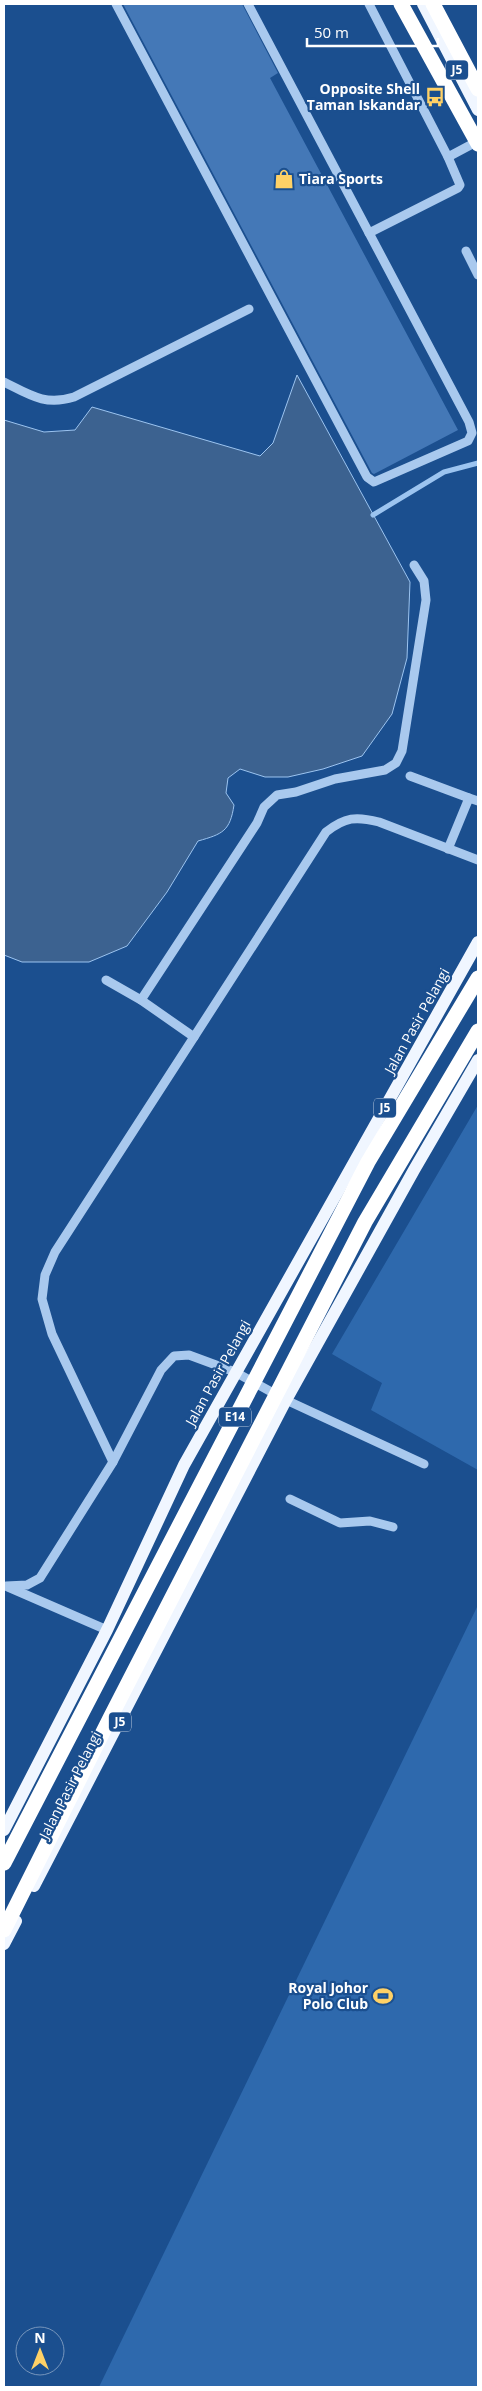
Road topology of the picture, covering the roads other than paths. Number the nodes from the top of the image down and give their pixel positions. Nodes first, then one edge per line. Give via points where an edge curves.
1 (116, 4) edge
2 (248, 4) edge
3 (369, 4) edge
4 (401, 4) edge
5 (423, 4) edge
6 (433, 4) edge
7 (478, 89) edge
8 (478, 110) edge
9 (478, 142) edge
10 (448, 157) junction
11 (369, 233) junction
12 (466, 251) dead end
13 (478, 275) edge
14 (249, 309) dead end
15 (4, 382) edge
16 (414, 565) dead end
17 (410, 776) dead end
18 (469, 798) junction
19 (478, 801) edge
20 (448, 848) junction
21 (478, 860) edge
22 (478, 942) edge
23 (478, 978) edge
24 (106, 980) dead end
25 (141, 1000) junction
26 (478, 1031) edge
27 (194, 1037) junction
28 (478, 1060) edge
29 (235, 1372) junction
30 (286, 1400) junction
31 (114, 1462) junction
32 (424, 1464) dead end
33 (290, 1499) dead end
34 (393, 1527) dead end
35 (5, 1585) edge
36 (107, 1630) junction
37 (4, 1830) edge
38 (4, 1863) edge
39 (4, 1930) edge
40 (4, 1944) edge

1 - 11 lane via 367,477 374,482 468,441 472,434 469,422
2 - 11 lane
3 - 10 lane
4 - 9 highway
5 - 8 main road, J5
6 - 7 highway
9 - 10 lane
10 - 11 lane via 459,180 458,188
12 - 13 lane
14 - 15 lane via 61,401 45,401
16 - 25 lane via 424,581 426,600 402,751 396,763 384,770 277,795 264,806 258,823
17 - 18 lane
18 - 19 lane
18 - 20 lane
20 - 21 lane
20 - 27 lane via 364,818 338,822 326,832
22 - 29 main road, Jalan Pasir Pelangi / J5
23 - 38 highway, E14 via 368,1162
24 - 25 lane
25 - 27 lane
26 - 39 highway, E14 via 365,1222
27 - 31 lane via 55,1252 45,1275 42,1299 52,1334
28 - 30 main road, Jalan Pasir Pelangi / J5
29 - 30 lane
29 - 31 lane via 188,1355 174,1356 161,1370
29 - 36 main road, Jalan Pasir Pelangi / J5 via 184,1465
30 - 32 lane
30 - 40 main road, Jalan Pasir Pelangi / J5
31 - 35 lane via 40,1578 27,1585
33 - 34 lane via 340,1523 370,1521
35 - 36 lane
36 - 37 main road, Jalan Pasir Pelangi / J5

